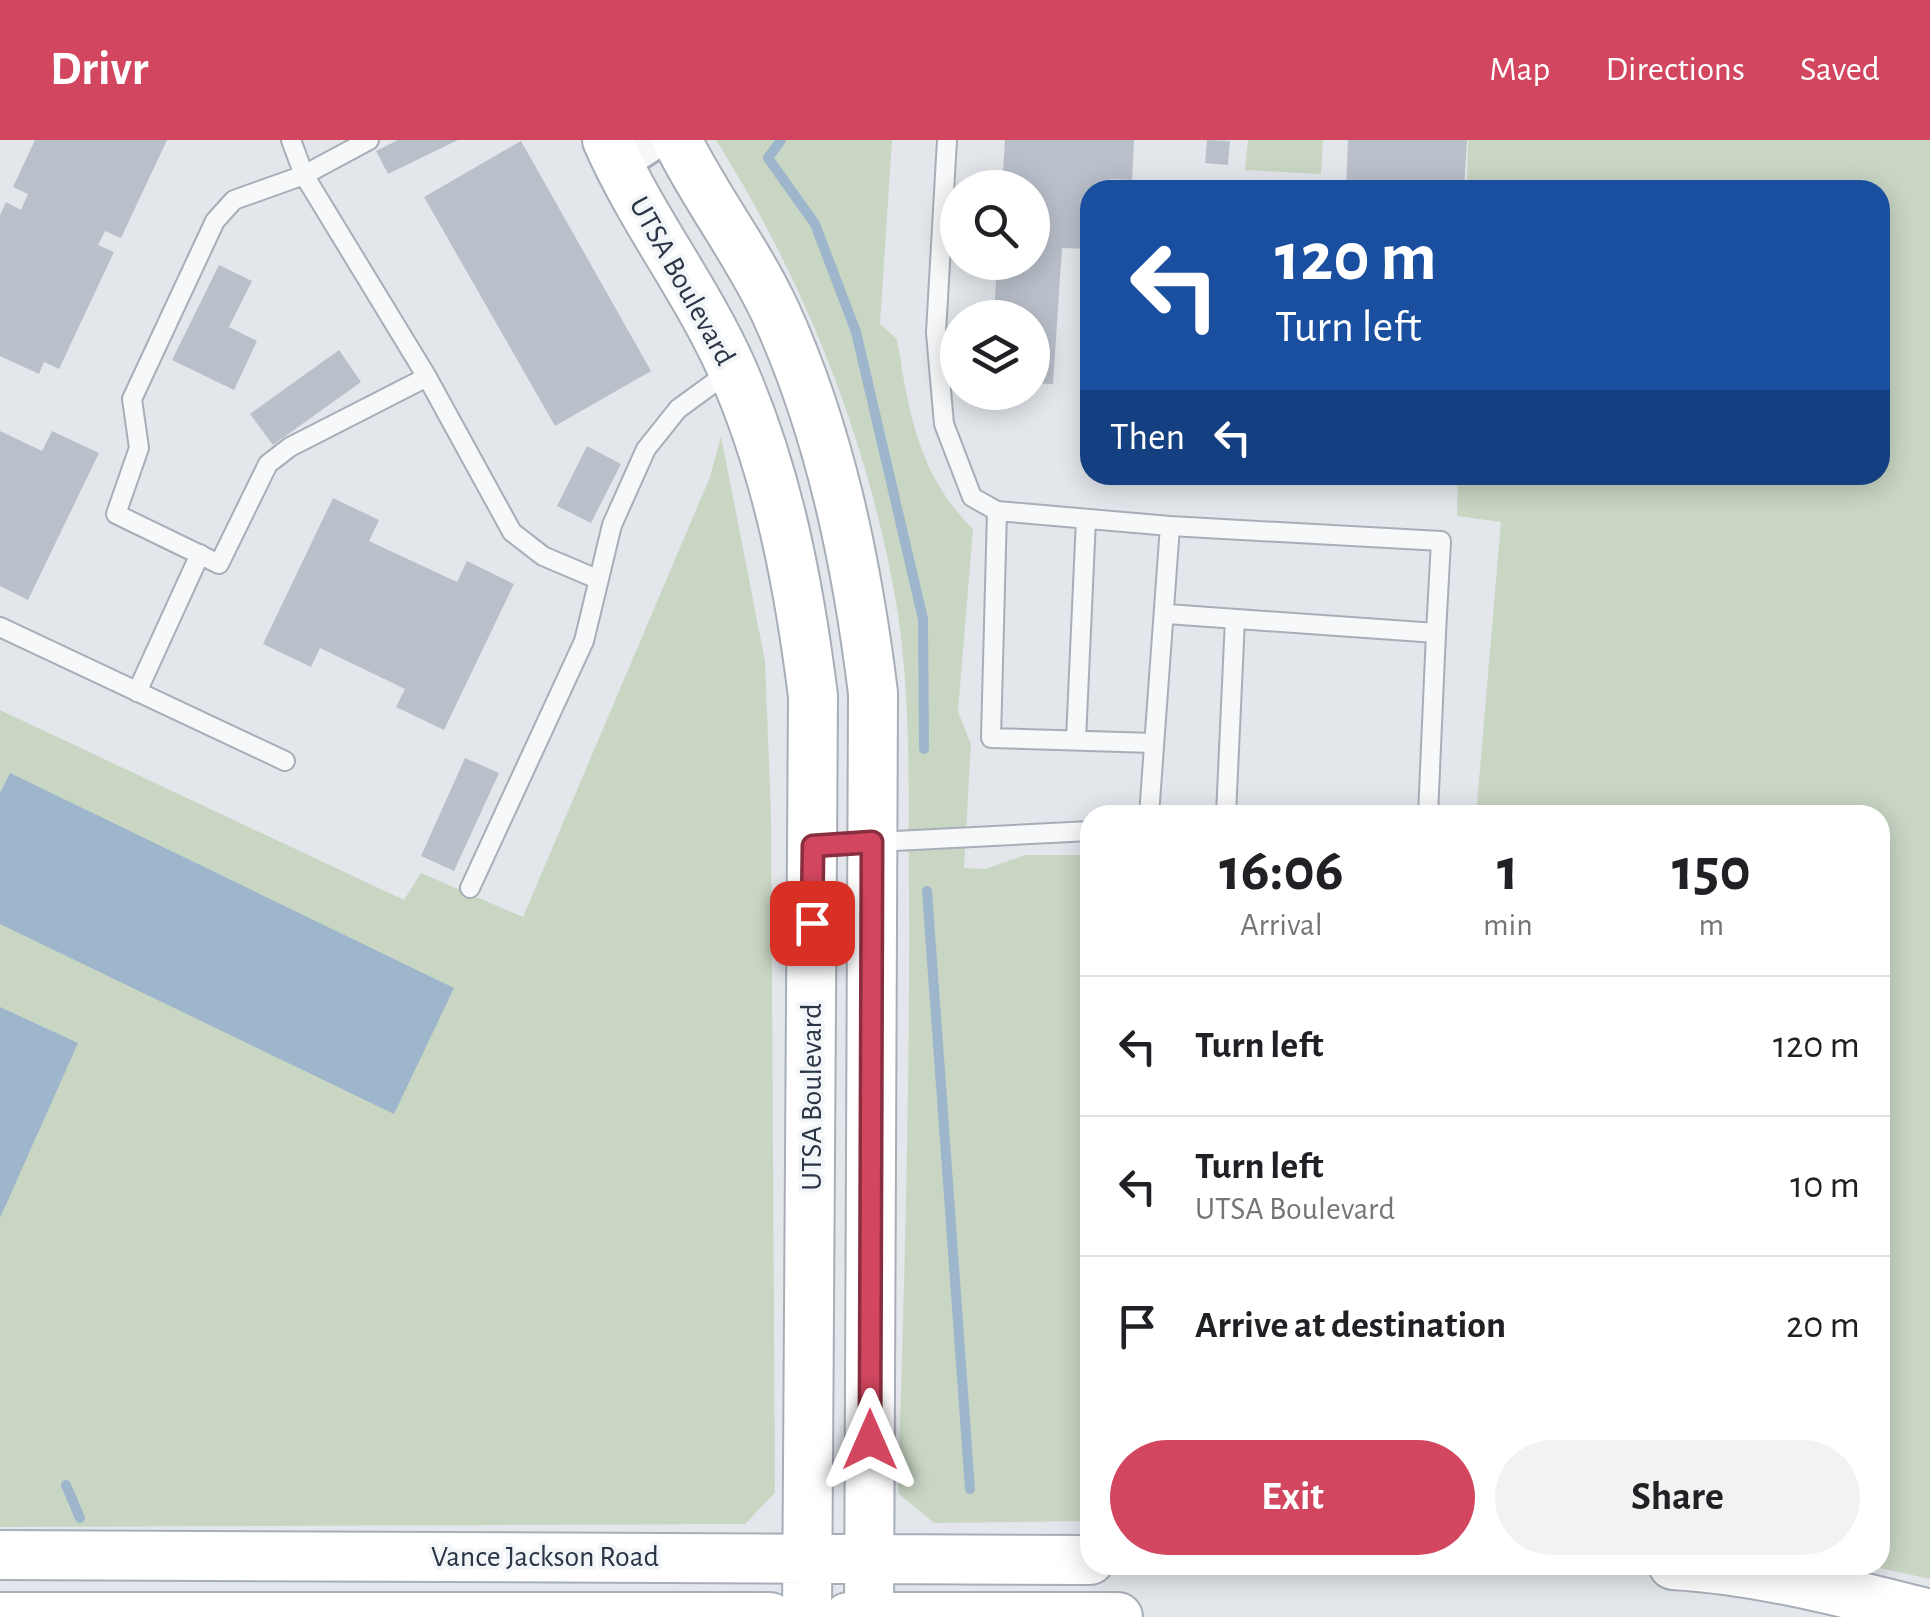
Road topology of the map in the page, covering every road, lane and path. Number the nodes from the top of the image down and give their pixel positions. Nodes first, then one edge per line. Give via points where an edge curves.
1 (291, 140) edge
2 (369, 140) edge
3 (659, 140) edge
4 (676, 140) edge
5 (947, 140) edge
6 (612, 153) edge
7 (304, 174) junction
8 (732, 369) junction
9 (427, 377) junction
10 (997, 511) junction
11 (1086, 519) junction
12 (1170, 526) junction
13 (200, 554) junction
14 (598, 579) junction
15 (1167, 614) junction
16 (1235, 618) junction
17 (0, 627) edge
18 (1436, 633) junction
19 (137, 692) junction
20 (1076, 740) junction
21 (1152, 742) junction
22 (285, 761) dead end
23 (1149, 805) edge
24 (1226, 805) edge
25 (1428, 805) edge
26 (1080, 832) edge
27 (872, 842) junction
28 (813, 846) junction
29 (470, 888) dead end
30 (0, 1554) edge
31 (869, 1558) junction
32 (808, 1559) junction
33 (1080, 1560) edge
34 (1741, 1575) edge
35 (1930, 1614) edge
36 (0, 1616) edge
37 (770, 1617) edge
38 (807, 1617) edge
39 (848, 1617) edge
40 (869, 1617) edge
41 (1118, 1617) edge

1 - 7 lane
2 - 7 lane
3 - 6 street
4 - 27 main road, UTSA Boulevard via 786,337 843,514 873,692
5 - 10 lane via 936,333 944,424 972,497
6 - 8 main road, UTSA Boulevard
7 - 9 lane
7 - 13 lane via 234,200 215,222 132,400 139,448 116,514
8 - 14 lane via 678,409 646,449 612,525
8 - 28 main road, UTSA Boulevard via 761,444 802,608 813,696
9 - 13 lane via 268,464 219,564
9 - 14 lane via 512,532 543,556
10 - 11 lane
10 - 20 lane via 991,738
11 - 12 lane
11 - 20 lane
12 - 15 lane
12 - 18 lane via 1440,541
13 - 19 lane
14 - 29 lane via 584,641
15 - 16 lane
15 - 21 lane
16 - 18 lane
16 - 24 lane
17 - 19 lane
18 - 25 lane
19 - 22 lane
20 - 21 lane
21 - 23 lane
26 - 27 lane
27 - 28 lane
27 - 31 main road, UTSA Boulevard
28 - 32 main road, UTSA Boulevard
30 - 32 main road, Vance Jackson Road
31 - 32 main road, Vance Jackson Road
31 - 33 main road, Vance Jackson Road
31 - 40 main road, UTSA Boulevard
32 - 38 main road, UTSA Boulevard
34 - 35 main road
36 - 37 main road, Vance Jackson Road
39 - 40 main road
40 - 41 main road

